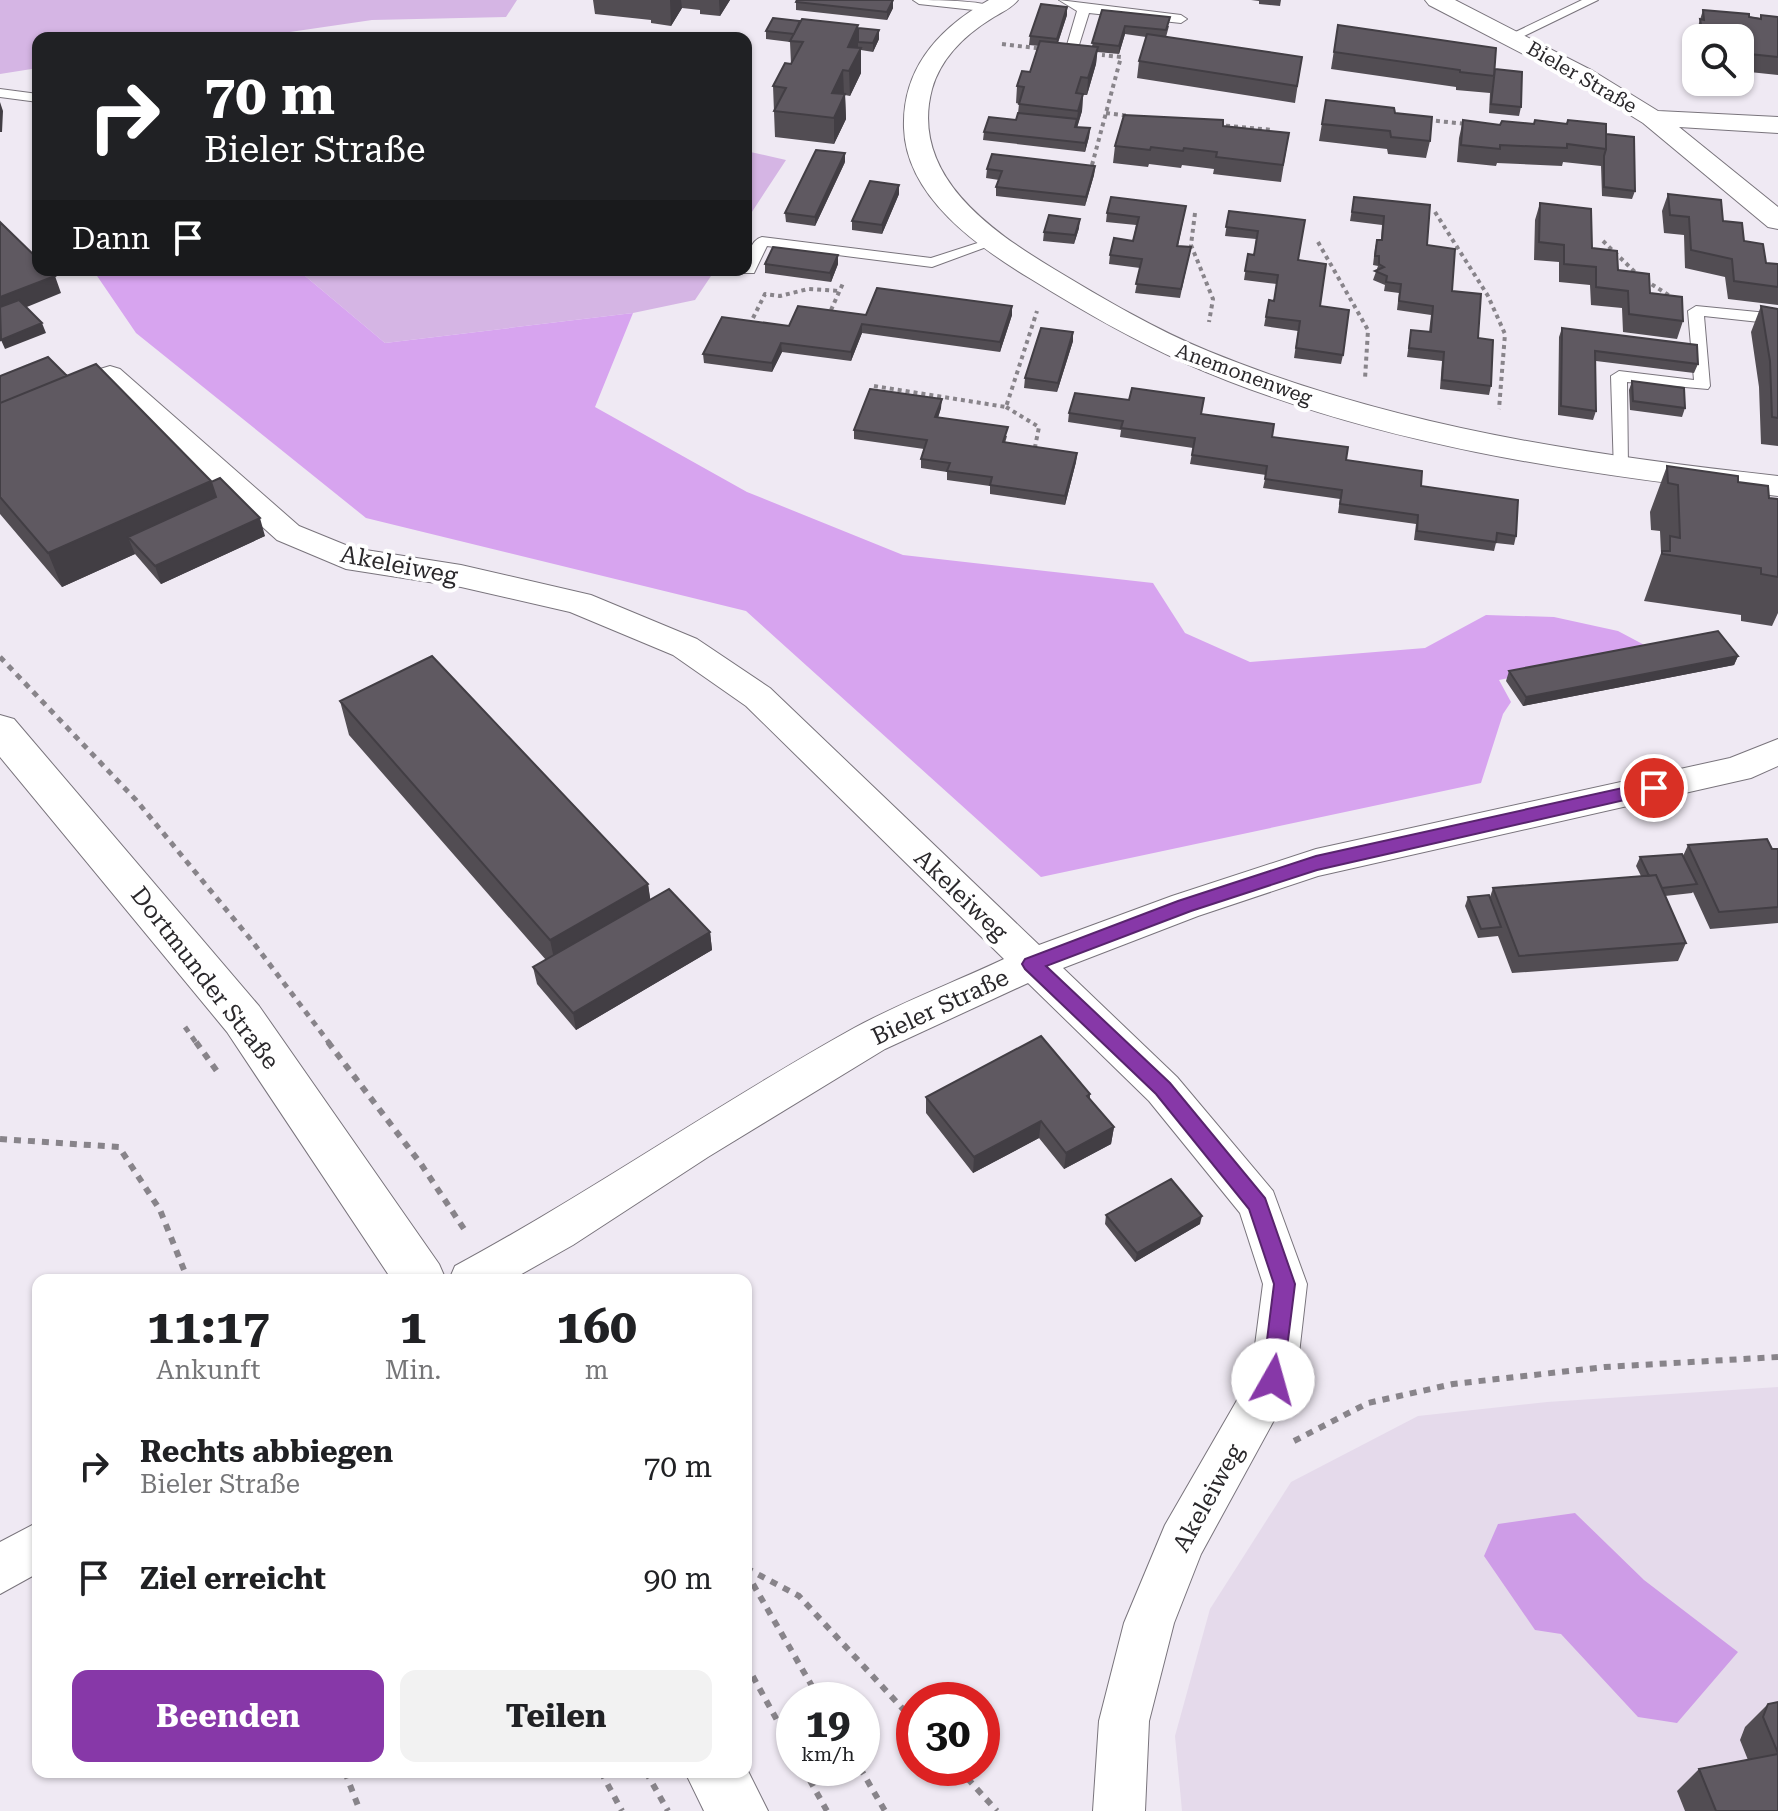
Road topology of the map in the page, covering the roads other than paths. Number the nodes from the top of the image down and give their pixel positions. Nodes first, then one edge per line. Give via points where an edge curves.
1 (919, 0) edge
2 (1065, 0) edge
3 (1437, 0) edge
4 (1592, 0) edge
5 (999, 4) edge
6 (1084, 9) junction
7 (1181, 19) dead end
8 (1511, 37) junction
9 (1073, 45) edge
10 (0, 93) edge
11 (32, 97) edge
12 (1652, 118) junction
13 (1778, 125) edge
14 (1778, 221) edge
15 (993, 242) junction
16 (752, 263) edge
17 (1778, 319) edge
18 (110, 375) edge
19 (1620, 468) junction
20 (1778, 486) edge
21 (0, 729) edge
22 (1778, 752) edge
23 (1032, 964) junction
24 (417, 1274) edge
25 (482, 1274) edge
26 (32, 1549) edge
27 (0, 1570) edge
28 (719, 1778) edge
29 (738, 1811) edge
30 (1119, 1811) edge

1 - 5 lane
2 - 6 lane
3 - 8 street, Bieler Straße
4 - 8 lane, Bieler Straße
5 - 15 street, Anemonenweg via 940,50 922,74 914,110 919,152 934,179 960,213
6 - 7 lane
6 - 9 lane
8 - 12 street, Bieler Straße
10 - 11 lane
12 - 13 street, Bieler Straße
12 - 14 street, Bieler Straße
15 - 16 lane via 932,263 762,241
15 - 19 street, Anemonenweg via 1069,294 1227,372 1353,411 1495,446
17 - 19 lane via 1696,311 1702,386 1619,376
18 - 23 street, Akeleiweg via 288,533 346,558 461,576 579,603 685,647 758,697
19 - 20 street, Anemonenweg
21 - 24 main road, Dortmunder Straße via 243,1019
22 - 23 street, Bieler Straße via 1738,769 1316,863
23 - 25 street, Bieler Straße via 871,1038
23 - 30 street, Akeleiweg via 1163,1089 1258,1204 1285,1284 1273,1380 1182,1541 1149,1623 1124,1721
26 - 27 street
28 - 29 main road

